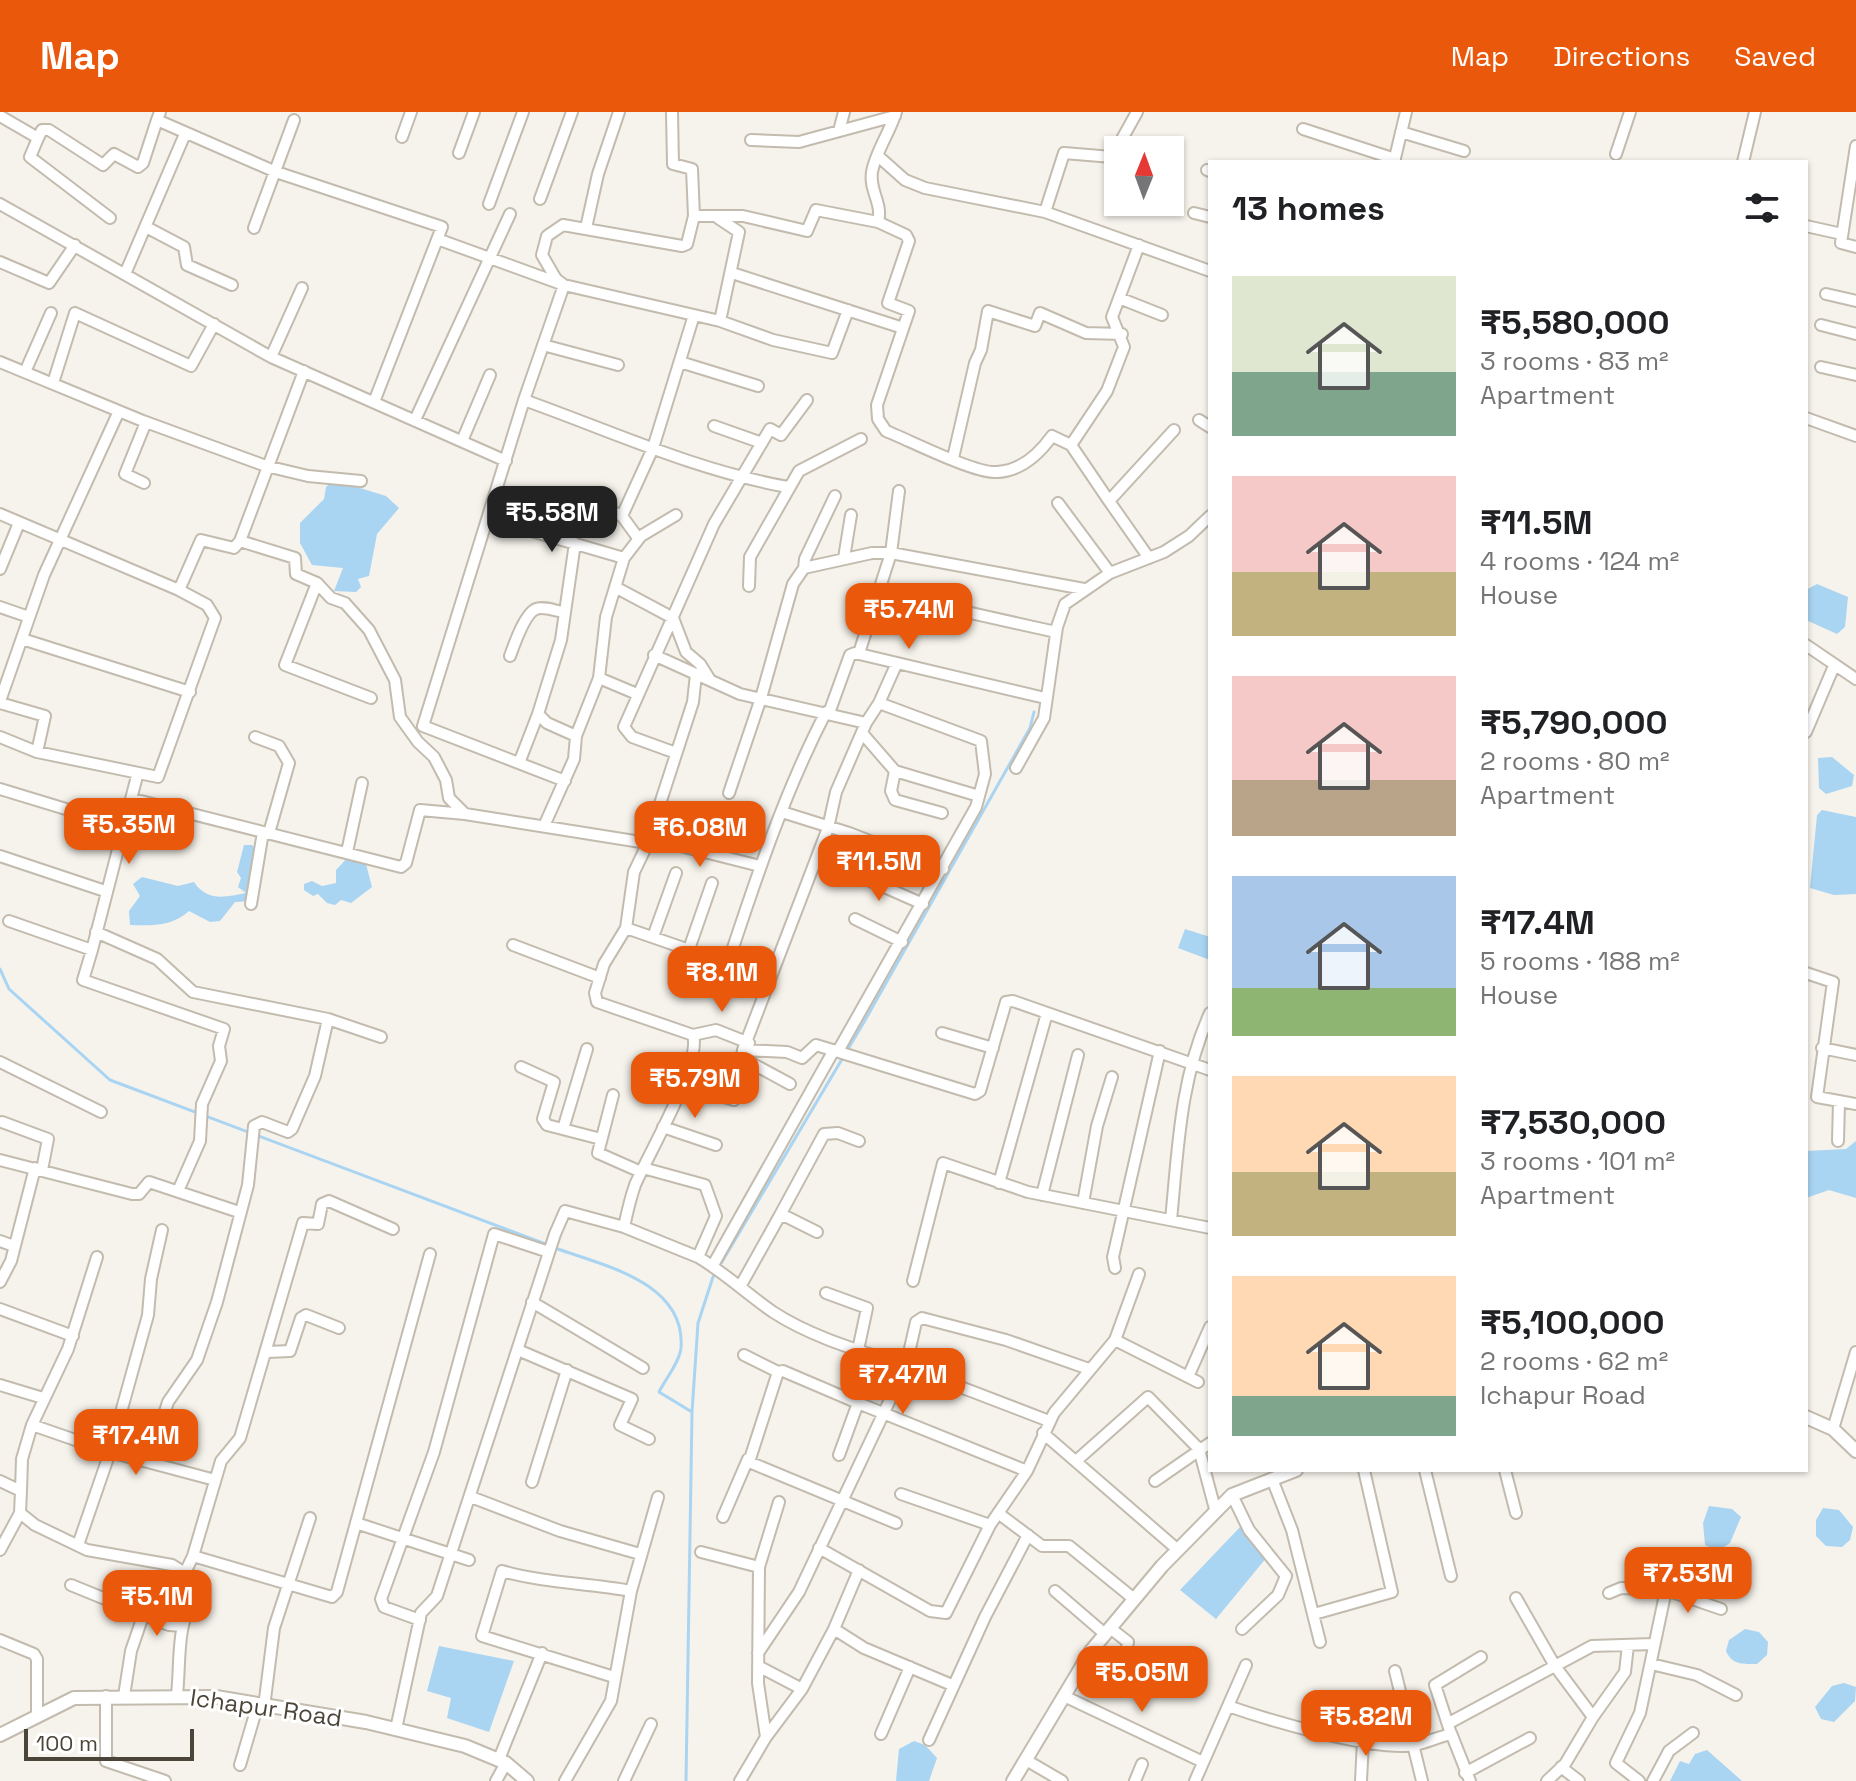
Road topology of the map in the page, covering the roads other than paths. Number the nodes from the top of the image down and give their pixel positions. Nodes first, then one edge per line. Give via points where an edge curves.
1 (411, 112) edge
2 (474, 112) edge
3 (523, 112) edge
4 (572, 112) edge
5 (619, 112) edge
6 (672, 112) edge
7 (844, 112) edge
8 (1137, 112) edge
9 (1406, 112) edge
10 (1630, 112) edge
11 (1755, 112) edge
12 (896, 114) edge
13 (0, 116) edge
14 (158, 116) edge
15 (294, 120) dead end
16 (1303, 129) dead end
17 (839, 131) junction
18 (1401, 132) junction
19 (185, 134) junction
20 (402, 137) dead end
21 (38, 138) junction
22 (751, 140) dead end
23 (1856, 146) edge
24 (1464, 151) dead end
25 (459, 153) dead end
26 (1616, 154) dead end
27 (878, 156) junction
28 (1391, 160) edge
29 (1394, 160) edge
30 (1743, 160) edge
31 (276, 172) junction
32 (540, 199) dead end
33 (0, 204) edge
34 (489, 204) dead end
35 (1045, 212) junction
36 (1194, 213) dead end
37 (510, 214) dead end
38 (694, 216) junction
39 (1208, 216) edge
40 (110, 218) dead end
41 (718, 218) junction
42 (878, 222) junction
43 (1808, 226) edge
44 (146, 227) junction
45 (254, 228) dead end
46 (586, 228) junction
47 (1842, 234) junction
48 (440, 240) junction
49 (75, 245) junction
50 (1139, 245) junction
51 (1856, 247) edge
52 (489, 260) junction
53 (0, 262) edge
54 (1208, 270) edge
55 (732, 273) junction
56 (125, 274) junction
57 (232, 285) dead end
58 (564, 285) junction
59 (302, 288) dead end
60 (1826, 294) dead end
61 (1119, 298) junction
62 (1856, 301) edge
63 (848, 310) junction
64 (51, 313) dead end
65 (694, 315) junction
66 (1162, 315) dead end
67 (720, 321) junction
68 (214, 324) junction
69 (1821, 325) dead end
70 (903, 328) junction
71 (1122, 334) junction
72 (1856, 334) edge
73 (543, 345) junction
74 (271, 357) junction
75 (0, 362) edge
76 (680, 362) junction
77 (618, 365) dead end
78 (1821, 367) dead end
79 (304, 371) junction
80 (25, 372) junction
81 (490, 375) dead end
82 (1856, 375) edge
83 (53, 383) junction
84 (758, 386) dead end
85 (524, 400) junction
86 (807, 400) dead end
87 (374, 402) junction
88 (119, 411) junction
89 (1808, 419) edge
90 (415, 420) junction
91 (1199, 420) dead end
92 (146, 422) junction
93 (714, 426) dead end
94 (1208, 426) edge
95 (1174, 430) dead end
96 (1856, 436) edge
97 (861, 439) dead end
98 (462, 441) junction
99 (762, 443) junction
100 (1071, 445) junction
101 (653, 448) junction
102 (953, 458) junction
103 (506, 461) junction
104 (266, 466) junction
105 (741, 477) junction
106 (361, 481) dead end
107 (144, 483) dead end
108 (788, 487) junction
109 (899, 491) dead end
110 (835, 496) dead end
111 (1109, 501) junction
112 (561, 502) dead end
113 (1058, 503) dead end
114 (0, 514) edge
115 (676, 515) dead end
116 (851, 515) dead end
117 (622, 516) junction
118 (1208, 518) edge
119 (490, 519) junction
120 (19, 523) junction
121 (638, 538) junction
122 (59, 539) junction
123 (240, 541) junction
124 (575, 543) junction
125 (891, 553) junction
126 (624, 558) junction
127 (844, 558) junction
128 (1149, 558) junction
129 (804, 568) junction
130 (0, 569) edge
131 (1110, 573) junction
132 (317, 583) junction
133 (749, 586) dead end
134 (615, 587) junction
135 (1084, 589) junction
136 (179, 590) junction
137 (877, 592) junction
138 (0, 607) edge
139 (563, 612) junction
140 (29, 617) junction
141 (673, 618) junction
142 (1056, 632) junction
143 (22, 639) junction
144 (1808, 646) edge
145 (859, 653) junction
146 (654, 655) junction
147 (510, 656) dead end
148 (896, 665) junction
149 (1834, 666) junction
150 (696, 674) junction
151 (599, 678) junction
152 (1856, 679) edge
153 (710, 680) junction
154 (190, 692) junction
155 (637, 694) junction
156 (371, 698) dead end
157 (761, 698) junction
158 (1045, 698) junction
159 (0, 702) edge
160 (879, 703) junction
161 (828, 712) junction
162 (538, 714) junction
163 (1808, 727) edge
164 (864, 728) junction
165 (576, 736) junction
166 (0, 737) edge
167 (255, 737) dead end
168 (37, 752) junction
169 (676, 753) junction
170 (519, 763) junction
171 (1016, 768) dead end
172 (895, 771) junction
173 (137, 776) junction
174 (565, 781) junction
175 (362, 783) dead end
176 (0, 789) edge
177 (729, 793) dead end
178 (979, 796) junction
179 (133, 799) junction
180 (782, 812) junction
181 (942, 813) dead end
182 (465, 814) junction
183 (544, 826) junction
184 (125, 827) junction
185 (828, 828) junction
186 (266, 832) junction
187 (648, 840) junction
188 (347, 852) junction
189 (0, 856) edge
190 (760, 866) junction
191 (943, 869) junction
192 (848, 871) dead end
193 (676, 873) dead end
194 (712, 883) dead end
195 (105, 891) junction
196 (251, 904) dead end
197 (923, 904) junction
198 (855, 919) dead end
199 (9, 921) dead end
200 (626, 928) junction
201 (96, 932) junction
202 (653, 937) junction
203 (902, 942) junction
204 (513, 945) dead end
205 (689, 949) junction
206 (92, 950) junction
207 (728, 963) junction
208 (1808, 974) edge
209 (600, 978) junction
210 (765, 992) junction
211 (1047, 1013) junction
212 (1208, 1018) edge
213 (328, 1019) junction
214 (942, 1033) dead end
215 (693, 1035) junction
216 (381, 1037) dead end
217 (993, 1048) junction
218 (1822, 1048) junction
219 (587, 1049) dead end
220 (745, 1050) junction
221 (1160, 1051) junction
222 (841, 1052) junction
223 (1078, 1055) dead end
224 (1856, 1055) edge
225 (0, 1062) edge
226 (1190, 1062) junction
227 (521, 1067) dead end
228 (1208, 1069) edge
229 (1112, 1077) dead end
230 (554, 1082) junction
231 (790, 1084) dead end
232 (683, 1085) junction
233 (574, 1091) junction
234 (613, 1095) dead end
235 (1839, 1102) junction
236 (1856, 1104) edge
237 (101, 1112) dead end
238 (1, 1124) edge
239 (663, 1127) junction
240 (563, 1129) junction
241 (601, 1139) junction
242 (859, 1141) dead end
243 (1838, 1141) dead end
244 (716, 1145) dead end
245 (0, 1160) edge
246 (38, 1169) junction
247 (642, 1170) junction
248 (999, 1183) junction
249 (178, 1191) junction
250 (1042, 1195) junction
251 (1083, 1203) junction
252 (1124, 1211) junction
253 (239, 1212) junction
254 (779, 1217) junction
255 (1171, 1220) junction
256 (624, 1227) junction
257 (1208, 1228) edge
258 (393, 1229) dead end
259 (162, 1230) dead end
260 (817, 1232) dead end
261 (0, 1241) edge
262 (14, 1246) junction
263 (550, 1248) junction
264 (430, 1254) dead end
265 (97, 1257) dead end
266 (698, 1257) junction
267 (717, 1268) junction
268 (1115, 1268) dead end
269 (1139, 1274) dead end
270 (913, 1281) dead end
271 (0, 1282) edge
272 (741, 1285) junction
273 (826, 1293) dead end
274 (532, 1302) junction
275 (0, 1309) edge
276 (339, 1328) dead end
277 (1208, 1333) edge
278 (73, 1336) junction
279 (1115, 1340) junction
280 (518, 1350) junction
281 (858, 1350) junction
282 (267, 1352) junction
283 (1856, 1352) edge
284 (744, 1355) dead end
285 (906, 1366) junction
286 (643, 1368) dead end
287 (1089, 1369) junction
288 (567, 1370) junction
289 (778, 1372) junction
290 (937, 1378) dead end
291 (0, 1385) edge
292 (43, 1398) junction
293 (858, 1403) junction
294 (885, 1414) junction
295 (1808, 1418) edge
296 (1049, 1421) junction
297 (32, 1425) junction
298 (1833, 1429) junction
299 (1043, 1433) junction
300 (649, 1439) dead end
301 (1208, 1444) edge
302 (1199, 1449) junction
303 (1856, 1451) edge
304 (110, 1452) junction
305 (839, 1455) dead end
306 (748, 1459) junction
307 (1076, 1461) junction
308 (149, 1462) junction
309 (1027, 1471) junction
310 (1364, 1472) edge
311 (1425, 1472) edge
312 (1506, 1472) edge
313 (1278, 1475) edge
314 (215, 1480) junction
315 (0, 1481) edge
316 (1155, 1481) dead end
317 (532, 1482) dead end
318 (21, 1491) junction
319 (901, 1494) dead end
320 (1232, 1495) junction
321 (471, 1497) junction
322 (658, 1497) dead end
323 (842, 1498) junction
324 (779, 1502) dead end
325 (1215, 1509) junction
326 (20, 1513) junction
327 (998, 1513) junction
328 (1516, 1513) dead end
329 (723, 1517) dead end
330 (310, 1518) dead end
331 (356, 1523) junction
332 (896, 1523) dead end
333 (990, 1525) junction
334 (1028, 1535) junction
335 (406, 1537) junction
336 (78, 1545) junction
337 (819, 1548) junction
338 (0, 1550) edge
339 (1178, 1550) junction
340 (701, 1552) dead end
341 (451, 1554) junction
342 (640, 1554) junction
343 (193, 1556) junction
344 (469, 1560) dead end
345 (759, 1567) junction
346 (859, 1570) junction
347 (185, 1573) junction
348 (1451, 1576) dead end
349 (290, 1583) junction
350 (71, 1585) dead end
351 (1666, 1590) junction
352 (631, 1591) junction
353 (1055, 1591) dead end
354 (1609, 1593) dead end
355 (1516, 1598) dead end
356 (1134, 1599) junction
357 (1721, 1609) dead end
358 (144, 1613) junction
359 (1314, 1614) junction
360 (420, 1620) junction
361 (182, 1626) junction
362 (834, 1629) junction
363 (1242, 1629) dead end
364 (1108, 1631) junction
365 (0, 1640) edge
366 (1320, 1642) dead end
367 (1653, 1644) junction
368 (1628, 1645) junction
369 (542, 1653) junction
370 (758, 1653) junction
371 (1481, 1657) dead end
372 (1651, 1664) junction
373 (1246, 1665) dead end
374 (758, 1666) junction
375 (1555, 1666) junction
376 (910, 1667) junction
377 (1395, 1671) dead end
378 (1161, 1674) dead end
379 (614, 1677) junction
380 (952, 1685) junction
381 (802, 1689) junction
382 (177, 1695) junction
383 (1736, 1695) dead end
384 (106, 1696) junction
385 (124, 1696) junction
386 (1066, 1697) junction
387 (261, 1706) junction
388 (1228, 1706) junction
389 (37, 1716) junction
390 (1593, 1717) junction
391 (651, 1724) dead end
392 (1450, 1728) junction
393 (396, 1729) junction
394 (1693, 1733) dead end
395 (881, 1734) dead end
396 (0, 1735) edge
397 (766, 1737) junction
398 (1530, 1738) dead end
399 (929, 1740) dead end
400 (1363, 1741) junction
401 (1414, 1745) junction
402 (1026, 1760) junction
403 (502, 1761) junction
404 (1203, 1762) junction
405 (1142, 1764) dead end
406 (240, 1765) dead end
407 (1561, 1767) junction
408 (1468, 1777) edge
409 (165, 1781) edge
410 (496, 1781) edge
411 (527, 1781) edge
412 (565, 1781) edge
413 (624, 1781) edge
414 (740, 1781) edge
415 (1013, 1781) edge
416 (1062, 1781) edge
417 (1135, 1781) edge
418 (1195, 1781) edge
419 (1361, 1781) edge
420 (1422, 1781) edge
421 (1547, 1781) edge
422 (1579, 1781) edge
423 (1639, 1781) edge
424 (1653, 1781) edge

1 - 20 street
2 - 25 street
3 - 34 street
4 - 32 street
5 - 46 street
6 - 38 street via 673,164 692,169
7 - 17 street
8 - 35 street via 1112,157 1064,153
9 - 18 street
10 - 26 street
11 - 30 street
12 - 17 street
12 - 27 street
13 - 21 street
14 - 19 street
14 - 21 street via 140,167 114,154 103,165 49,130 42,130
15 - 31 street
16 - 28 street
17 - 22 street via 799,142
18 - 24 street
18 - 29 street
19 - 31 street
19 - 44 street
21 - 40 street via 30,157
23 - 47 street
27 - 35 street via 905,180 925,188
27 - 42 street via 871,181 880,205
31 - 45 street
31 - 48 street via 442,227
33 - 49 street
35 - 50 street
36 - 39 street
37 - 52 street
38 - 41 street
38 - 46 street via 690,238 682,246
41 - 42 street via 743,216 807,231 816,210
41 - 55 street via 739,232
42 - 70 street via 909,241 888,303 909,311
43 - 47 street
44 - 56 street
44 - 57 street via 184,247 187,265
46 - 58 street via 563,225 547,236 542,255
47 - 51 street via 1842,246
48 - 52 street
48 - 87 street
49 - 53 street via 49,283
49 - 56 street
50 - 54 street
50 - 61 street
52 - 58 street
52 - 90 street
55 - 63 street
55 - 67 street
56 - 68 street
58 - 65 street
58 - 73 street
59 - 74 street
60 - 62 street
61 - 66 street
61 - 71 street via 1112,317
63 - 67 street via 832,353
63 - 70 street
64 - 80 street
65 - 67 street
65 - 76 street
68 - 74 street
68 - 83 street via 191,366 75,313
69 - 72 street
70 - 102 street via 877,405 878,419 886,431
71 - 100 street via 1124,347 1107,391
71 - 102 street via 1086,333 1040,313 1035,326 988,311
73 - 77 street
73 - 85 street
74 - 79 street
75 - 80 street
76 - 84 street
76 - 101 street
78 - 82 street
79 - 87 street
79 - 104 street
80 - 83 street
81 - 98 street
83 - 88 street
85 - 101 street
85 - 103 street
86 - 99 street via 781,435 770,429
87 - 90 street
88 - 92 street
88 - 122 street
89 - 96 street
90 - 98 street
91 - 94 street
92 - 104 street
92 - 107 street via 125,474
93 - 99 street
95 - 111 street
97 - 108 street via 809,464
98 - 103 street
99 - 105 street
100 - 102 street via 1052,436 1037,458 997,472
100 - 111 street
101 - 105 street
101 - 117 street
103 - 119 street
104 - 106 street
104 - 123 street
105 - 108 street
105 - 141 street
108 - 133 street via 750,557
109 - 125 street
110 - 129 street
111 - 128 street
112 - 117 street via 573,497 588,500
113 - 131 street
114 - 120 street
115 - 121 street
116 - 127 street
117 - 121 street
118 - 128 street via 1189,536
119 - 124 street
119 - 170 street via 423,726
120 - 122 street
120 - 130 street
121 - 126 street
122 - 136 street
122 - 140 street
123 - 132 street via 295,558 296,574
123 - 136 street via 234,548 201,540
124 - 126 street
124 - 139 street
125 - 127 street
125 - 135 street
125 - 137 street
126 - 134 street
127 - 129 street
128 - 131 street
129 - 157 street via 793,584
131 - 135 street
132 - 156 street via 285,665
132 - 182 street via 369,630 395,680 400,717 434,757 449,798
134 - 141 street
134 - 151 street
135 - 142 street via 1065,604
136 - 154 street via 207,605 215,618
137 - 142 street
137 - 145 street
138 - 140 street
139 - 147 street via 532,611
139 - 162 street via 561,640
140 - 143 street
141 - 146 street
141 - 153 street via 686,652
142 - 158 street
143 - 154 street
143 - 159 street
144 - 149 street
145 - 148 street
145 - 161 street via 850,655
146 - 150 street
146 - 155 street
148 - 158 street
148 - 160 street
149 - 152 street
149 - 163 street
150 - 153 street
150 - 169 street
151 - 155 street
151 - 165 street
153 - 157 street
154 - 173 street via 160,776
155 - 169 street via 624,727 627,732
157 - 161 street
157 - 177 street
158 - 171 street via 1044,718
159 - 168 street via 45,716
160 - 164 street
160 - 178 street via 981,741 985,774
161 - 164 street
161 - 180 street
162 - 165 street
162 - 170 street
164 - 172 street
164 - 185 street via 836,792
165 - 174 street
166 - 168 street
167 - 186 street via 279,746 289,763
168 - 173 street
169 - 187 street
170 - 174 street
172 - 178 street
172 - 181 street via 891,797
173 - 179 street
174 - 183 street
175 - 188 street
176 - 184 street
178 - 191 street
179 - 184 street
179 - 186 street
180 - 185 street
180 - 190 street
182 - 183 street
182 - 188 street via 420,810 404,866
183 - 187 street
184 - 195 street
185 - 191 street
185 - 210 street
186 - 188 street
186 - 196 street
187 - 190 street
187 - 200 street via 634,872
189 - 195 street
190 - 207 street
191 - 197 street
192 - 197 street
193 - 202 street
194 - 205 street
195 - 201 street
197 - 203 street
198 - 203 street
199 - 206 street
200 - 202 street
200 - 209 street
201 - 206 street
201 - 213 street via 157,959 193,992
202 - 205 street
203 - 222 street
204 - 209 street
205 - 207 street
206 - 249 street via 83,980 224,1029 221,1061 202,1104 200,1141
207 - 210 street via 744,969 747,986
208 - 218 street via 1833,982
209 - 215 street via 597,1002
210 - 220 street
211 - 217 street via 1006,1002
211 - 221 street
211 - 248 street
212 - 226 street
213 - 216 street
213 - 253 street via 315,1076 292,1129 262,1122 254,1126 254,1154
214 - 217 street
215 - 220 street via 716,1030
215 - 232 street via 695,1046
217 - 222 street via 975,1094
218 - 224 street
218 - 235 street via 1817,1097
219 - 233 street
220 - 222 street via 802,1058 816,1045
220 - 231 street
220 - 232 street via 734,1100
221 - 226 street
221 - 252 street
222 - 267 street
223 - 250 street
225 - 237 street
226 - 228 street
226 - 255 street
227 - 230 street
229 - 251 street
230 - 233 street
230 - 240 street via 543,1119
232 - 239 street
233 - 240 street
234 - 241 street
235 - 236 street
235 - 243 street
238 - 246 street via 48,1139
239 - 244 street
239 - 247 street
240 - 241 street
241 - 247 street via 601,1157
242 - 254 street via 824,1134
245 - 246 street
246 - 249 street via 132,1194 139,1194 149,1182
246 - 262 street
247 - 256 street
247 - 266 street via 705,1185 716,1216
248 - 250 street
248 - 270 street via 943,1163
249 - 253 street
250 - 251 street
251 - 252 street
252 - 255 street
252 - 268 street
253 - 308 street via 202,1347 168,1402
254 - 260 street
254 - 272 street
255 - 257 street
256 - 263 street via 565,1211
256 - 266 street
258 - 282 street via 324,1202 318,1224 303,1223
259 - 304 street via 148,1315
261 - 262 street
262 - 271 street
263 - 274 street
263 - 335 street via 494,1234
264 - 331 street
265 - 278 street
266 - 267 street
267 - 272 street
269 - 279 street
272 - 281 street via 774,1312
273 - 281 street via 867,1308
274 - 280 street
274 - 286 street
275 - 278 street
276 - 282 street via 306,1315 290,1351
277 - 279 street via 1193,1380
278 - 292 street
279 - 287 street
280 - 288 street
280 - 321 street
281 - 285 street
282 - 314 street via 240,1438 221,1461
283 - 298 street
284 - 289 street
285 - 287 street via 916,1322 922,1318
285 - 294 street
287 - 296 street
288 - 300 street via 632,1399 620,1425
288 - 317 street
289 - 293 street
289 - 306 street
290 - 296 street
291 - 292 street
292 - 297 street
293 - 294 street
293 - 305 street
294 - 309 street
294 - 323 street
295 - 298 street
296 - 299 street
297 - 304 street
297 - 318 street via 22,1459
298 - 303 street
299 - 307 street
299 - 309 street
301 - 302 street
302 - 307 street via 1148,1397
302 - 316 street
302 - 325 street
304 - 308 street
304 - 336 street
306 - 323 street
306 - 329 street
307 - 339 street
308 - 314 street
309 - 327 street
310 - 359 street via 1392,1592
311 - 348 street
312 - 328 street
313 - 320 street
313 - 359 street
314 - 343 street
315 - 318 street
318 - 326 street
319 - 333 street
320 - 325 street
320 - 363 street via 1249,1530 1286,1576 1278,1595
321 - 341 street
321 - 342 street
322 - 342 street
323 - 332 street
323 - 337 street
324 - 345 street
325 - 339 street
326 - 336 street
326 - 338 street
327 - 333 street
327 - 334 street
330 - 349 street
331 - 335 street
331 - 349 street via 332,1597
333 - 346 street via 946,1613 930,1611
334 - 356 street via 1049,1548 1069,1546
334 - 380 street
335 - 341 street
335 - 360 street via 381,1604
336 - 347 street via 172,1565
337 - 346 street
337 - 370 street via 799,1592
339 - 356 street
340 - 345 street
341 - 344 street
341 - 360 street via 437,1596
342 - 352 street
343 - 347 street
343 - 349 street
345 - 370 street
346 - 362 street
347 - 358 street
347 - 361 street via 201,1585
349 - 387 street via 274,1628
350 - 358 street
351 - 354 street via 1621,1588
351 - 357 street
351 - 367 street
352 - 369 street via 569,1580 540,1582 502,1571 482,1636
352 - 379 street
353 - 364 street
355 - 375 street
356 - 364 street
358 - 361 street
358 - 385 street
359 - 366 street
360 - 393 street
361 - 382 street
362 - 376 street
362 - 381 street
364 - 378 street via 1128,1642 1125,1656
364 - 386 street
365 - 389 street via 37,1659
367 - 368 street
367 - 372 street
368 - 375 street via 1592,1646
368 - 390 street via 1625,1672
369 - 379 street
369 - 403 street
370 - 374 street
371 - 392 street via 1435,1685
372 - 383 street via 1697,1675
372 - 423 street via 1640,1713 1616,1763
373 - 388 street
374 - 381 street
374 - 397 street
375 - 390 street
375 - 392 street
376 - 380 street
376 - 395 street
377 - 401 street
379 - 412 street via 611,1701
380 - 399 street
381 - 397 street
382 - 385 street, Ichapur Road
382 - 387 street, Ichapur Road
384 - 385 street, Ichapur Road
384 - 389 street, Ichapur Road via 74,1698
384 - 409 street via 106,1761
386 - 402 street
386 - 404 street
387 - 393 street, Ichapur Road
387 - 406 street
388 - 400 street
388 - 404 street
389 - 396 street, Ichapur Road
390 - 407 street
391 - 413 street
392 - 401 street
392 - 408 street
393 - 403 street, Ichapur Road
394 - 424 street via 1669,1751
397 - 414 street
398 - 408 street
400 - 401 street
400 - 419 street
401 - 420 street
402 - 415 street
402 - 416 street
403 - 410 street
403 - 411 street, Ichapur Road
404 - 418 street
405 - 417 street
407 - 421 street
407 - 422 street

